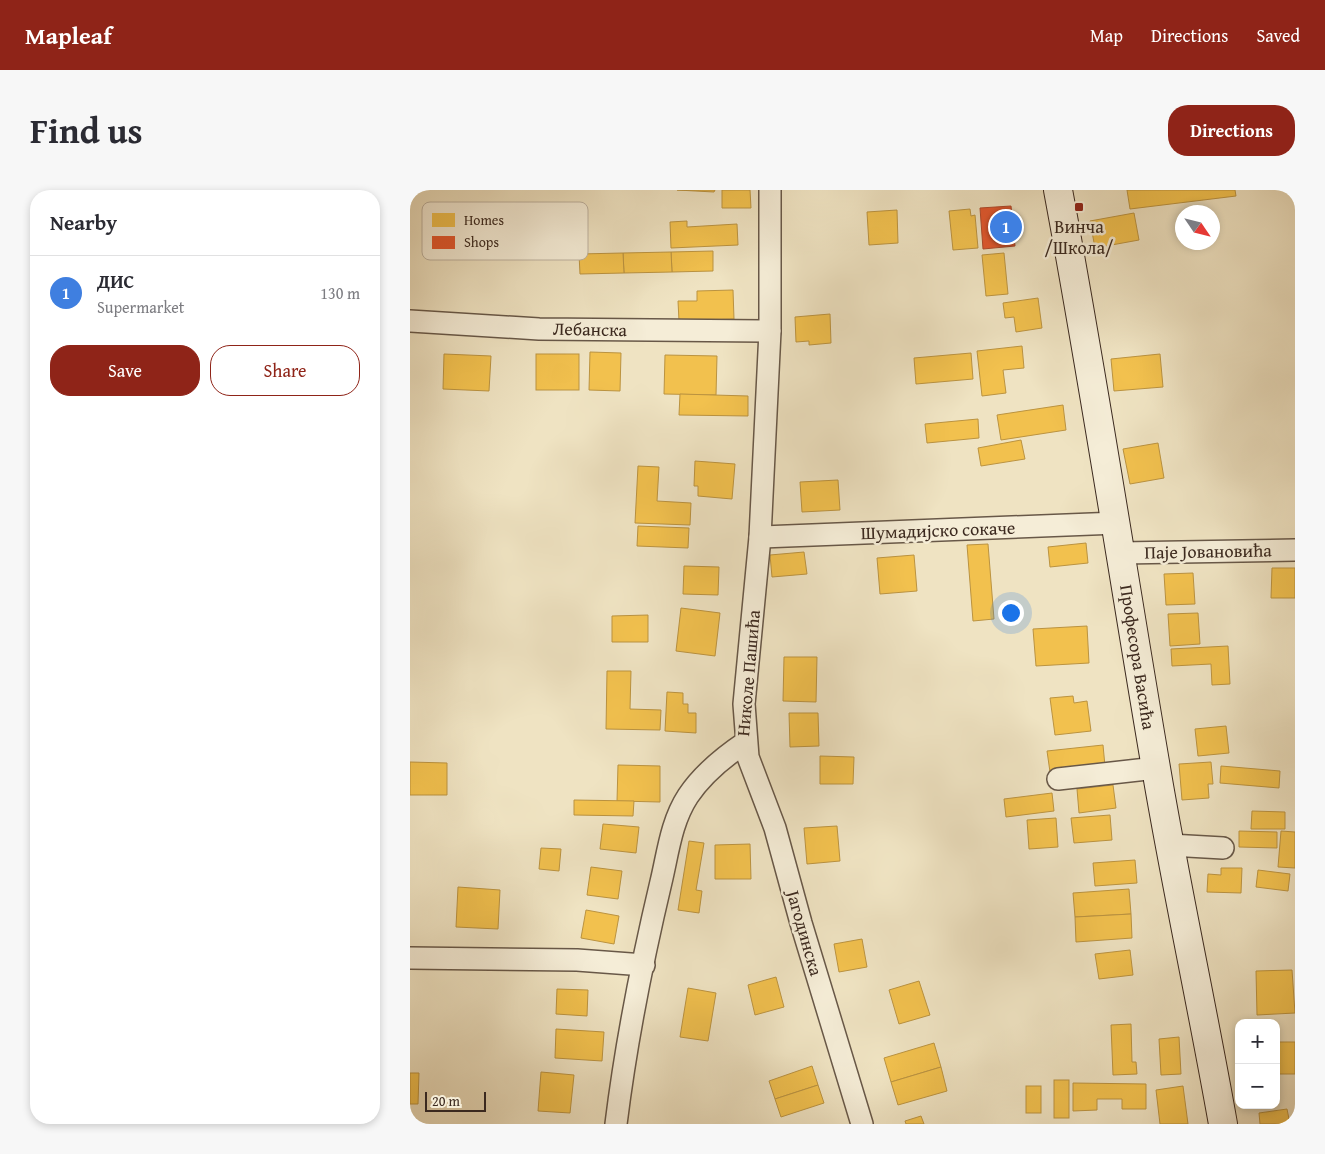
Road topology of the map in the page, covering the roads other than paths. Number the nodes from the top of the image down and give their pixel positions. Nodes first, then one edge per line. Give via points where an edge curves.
1 (770, 190) edge
2 (1058, 190) edge
3 (410, 321) edge
4 (770, 331) junction
5 (1117, 523) junction
6 (760, 537) junction
7 (1295, 550) edge
8 (1122, 553) junction
9 (746, 742) junction
10 (1156, 768) junction
11 (1058, 779) dead end
12 (1170, 845) junction
13 (1223, 848) dead end
14 (410, 958) edge
15 (644, 965) junction
16 (616, 1124) edge
17 (862, 1124) edge
18 (1223, 1124) edge

1 - 4 street, Николе Пашића
2 - 5 street, Професора Васића
3 - 4 street, Лебанска via 539,329
4 - 6 street, Николе Пашића
5 - 6 street, Шумадијско сокаче
5 - 8 street, Професора Васића
6 - 9 street, Николе Пашића via 744,704
7 - 8 street, Паје Јовановића
8 - 10 street, Професора Васића
9 - 15 street, Николе Пашића via 728,754 698,783 675,821
9 - 17 street, Јагодинска via 752,770 775,828
10 - 11 street
10 - 12 street, Професора Васића
12 - 13 street
12 - 18 street, Професора Васића
14 - 15 street via 577,960
15 - 16 street, Николе Пашића

